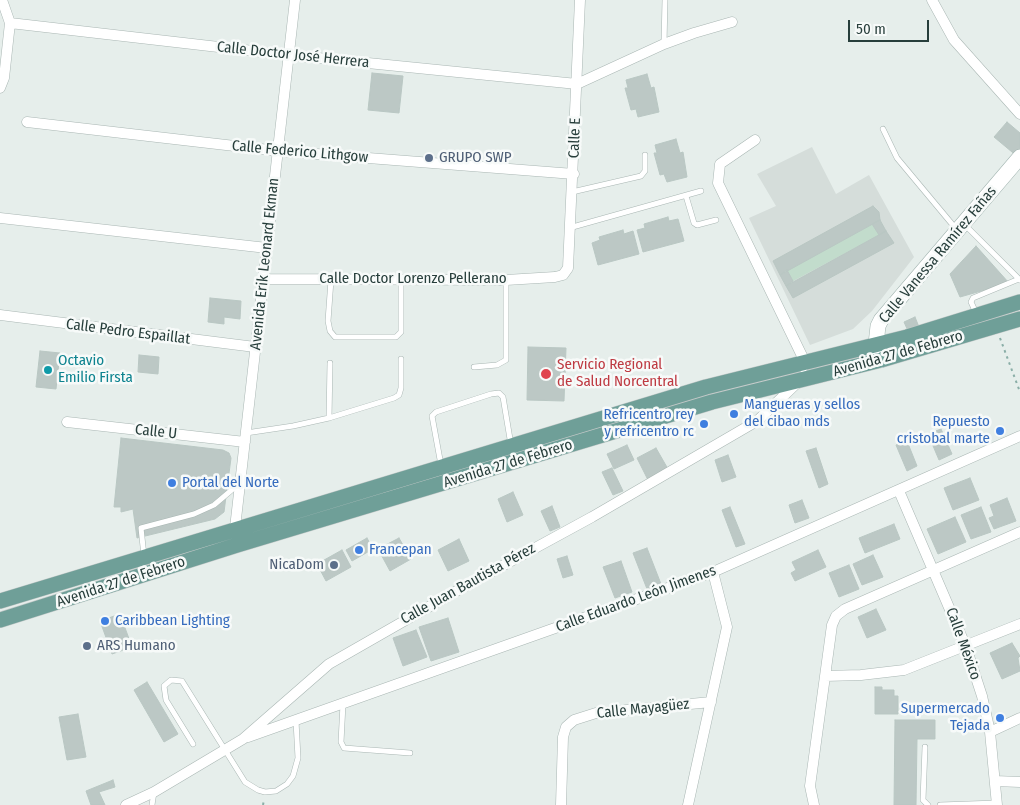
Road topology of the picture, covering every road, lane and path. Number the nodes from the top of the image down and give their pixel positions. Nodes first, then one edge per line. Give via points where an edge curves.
1 (2, 0) edge
2 (295, 0) edge
3 (580, 0) edge
4 (665, 0) edge
5 (932, 0) edge
6 (732, 22) dead end
7 (10, 23) junction
8 (664, 44) junction
9 (288, 55) junction
10 (577, 84) junction
11 (0, 88) edge
12 (1020, 114) edge
13 (28, 122) dead end
14 (883, 129) dead end
15 (755, 140) dead end
16 (278, 151) junction
17 (645, 155) dead end
18 (1020, 157) edge
19 (574, 174) junction
20 (702, 191) dead end
21 (572, 192) junction
22 (686, 196) junction
23 (0, 218) edge
24 (716, 220) dead end
25 (960, 227) junction
26 (570, 228) junction
27 (266, 248) junction
28 (563, 274) joint
29 (263, 279) junction
30 (331, 280) junction
31 (401, 280) junction
32 (506, 280) junction
33 (1020, 280) edge
34 (1020, 302) edge
35 (0, 315) edge
36 (978, 315) junction
37 (1020, 319) edge
38 (995, 327) junction
39 (876, 344) junction
40 (255, 348) junction
41 (401, 359) dead end
42 (881, 360) junction
43 (805, 362) junction
44 (330, 363) dead end
45 (474, 367) dead end
46 (799, 382) junction
47 (1020, 392) edge
48 (328, 418) junction
49 (67, 422) dead end
50 (1020, 436) edge
51 (245, 437) junction
52 (511, 445) junction
53 (441, 466) junction
54 (240, 483) junction
55 (899, 491) junction
56 (235, 528) junction
57 (1020, 532) edge
58 (238, 545) junction
59 (144, 556) junction
60 (934, 569) junction
61 (713, 572) junction
62 (0, 601) edge
63 (0, 620) edge
64 (1020, 624) edge
65 (966, 647) junction
66 (825, 676) junction
67 (711, 702) junction
68 (343, 703) junction
69 (1020, 718) edge
70 (296, 720) junction
71 (990, 732) junction
72 (243, 739) junction
73 (193, 744) dead end
74 (925, 747) dead end
75 (225, 750) junction
76 (410, 753) dead end
77 (995, 781) junction
78 (1020, 782) edge
79 (154, 792) junction
80 (997, 804) edge
81 (126, 805) edge
82 (152, 805) edge
83 (562, 805) edge
84 (688, 805) edge
85 (814, 805) edge
86 (928, 805) edge
87 (940, 805) edge

1 - 7 street
2 - 9 street, Avenida Erik Leonard Ekman
3 - 10 street, Calle E
4 - 8 lane
5 - 12 street via 954,40
6 - 8 street
7 - 9 street, Calle Doctor José Herrera
7 - 11 street
8 - 10 street
9 - 10 street, Calle Doctor José Herrera
9 - 16 street, Avenida Erik Leonard Ekman
10 - 19 street, Calle E
13 - 16 street, Calle Federico Lithgow
14 - 25 lane via 897,158
15 - 43 street via 720,164 718,183
16 - 19 street, Calle Federico Lithgow
16 - 27 street, Avenida Erik Leonard Ekman
17 - 21 lane via 645,171 640,176
18 - 25 street, Calle Vanessa Ramírez Fañas
19 - 21 street, Calle E
20 - 22 lane
21 - 26 street, Calle E
22 - 24 lane via 694,223 698,225
22 - 26 lane
23 - 27 street
25 - 33 lane
25 - 39 street, Calle Vanessa Ramírez Fañas via 881,320
26 - 28 street, Calle E via 568,268
27 - 29 street, Avenida Erik Leonard Ekman
28 - 32 street, Calle Doctor Lorenzo Pellerano
29 - 30 street, Calle Doctor Lorenzo Pellerano
29 - 40 street, Avenida Erik Leonard Ekman
30 - 31 street, Calle Doctor Lorenzo Pellerano
30 - 31 lane via 328,321 335,337 396,337 401,332
31 - 32 street, Calle Doctor Lorenzo Pellerano
32 - 45 lane via 506,360 497,366
33 - 36 lane via 973,298 970,302
34 - 36 main road, Avenida 27 de Febrero
35 - 40 street, Calle Pedro Espaillat
36 - 39 main road, Avenida 27 de Febrero
37 - 38 main road, Avenida 27 de Febrero
38 - 42 main road, Avenida 27 de Febrero
38 - 47 path
39 - 42 street, Calle Vanessa Ramírez Fañas
39 - 43 main road, Avenida 27 de Febrero
40 - 51 street, Avenida Erik Leonard Ekman
41 - 48 lane via 399,395
42 - 46 main road, Avenida 27 de Febrero
43 - 46 street
43 - 52 main road, Avenida 27 de Febrero via 706,387
44 - 48 lane
46 - 58 main road, Avenida 27 de Febrero via 712,402
46 - 72 street, Calle Juan Bautista Pérez via 757,421 329,664
48 - 51 lane
49 - 51 street, Calle U
50 - 55 street, Calle Eduardo León Jimenes
51 - 54 street, Avenida Erik Leonard Ekman
52 - 53 main road, Avenida 27 de Febrero
52 - 53 lane via 504,397 498,393 491,394 432,416
53 - 56 main road, Avenida 27 de Febrero
54 - 56 street, Avenida Erik Leonard Ekman
54 - 59 lane via 214,505 194,514 141,528
55 - 60 street, Calle México
55 - 61 street, Calle Eduardo León Jimenes
56 - 58 street, Avenida Erik Leonard Ekman
56 - 59 main road, Avenida 27 de Febrero
57 - 60 street
58 - 63 main road, Avenida 27 de Febrero
59 - 62 main road, Avenida 27 de Febrero
60 - 65 street, Calle México
60 - 66 street via 836,616
61 - 67 street, Calle Mayagüez via 726,626
61 - 68 street, Calle Eduardo León Jimenes
64 - 65 street
65 - 66 street via 904,670 861,676
65 - 71 street, Calle México
66 - 85 street via 810,786
67 - 83 street, Calle Mayagüez via 596,713 574,720 566,727 563,737
67 - 84 street, Calle Mayagüez
68 - 70 street, Calle Eduardo León Jimenes
68 - 76 lane via 341,742 344,748
69 - 71 street
70 - 72 street, Calle Eduardo León Jimenes
70 - 75 lane via 298,758 293,776 276,791 265,792 245,782
71 - 77 street, Calle México
72 - 75 street, Calle Juan Bautista Pérez
73 - 75 lane via 166,700 164,686 171,680 182,681
74 - 86 lane via 923,800
75 - 79 street, Calle Juan Bautista Pérez
77 - 78 street
77 - 80 street, Calle México
79 - 81 street, Calle Juan Bautista Pérez
79 - 82 lane
80 - 87 lane

